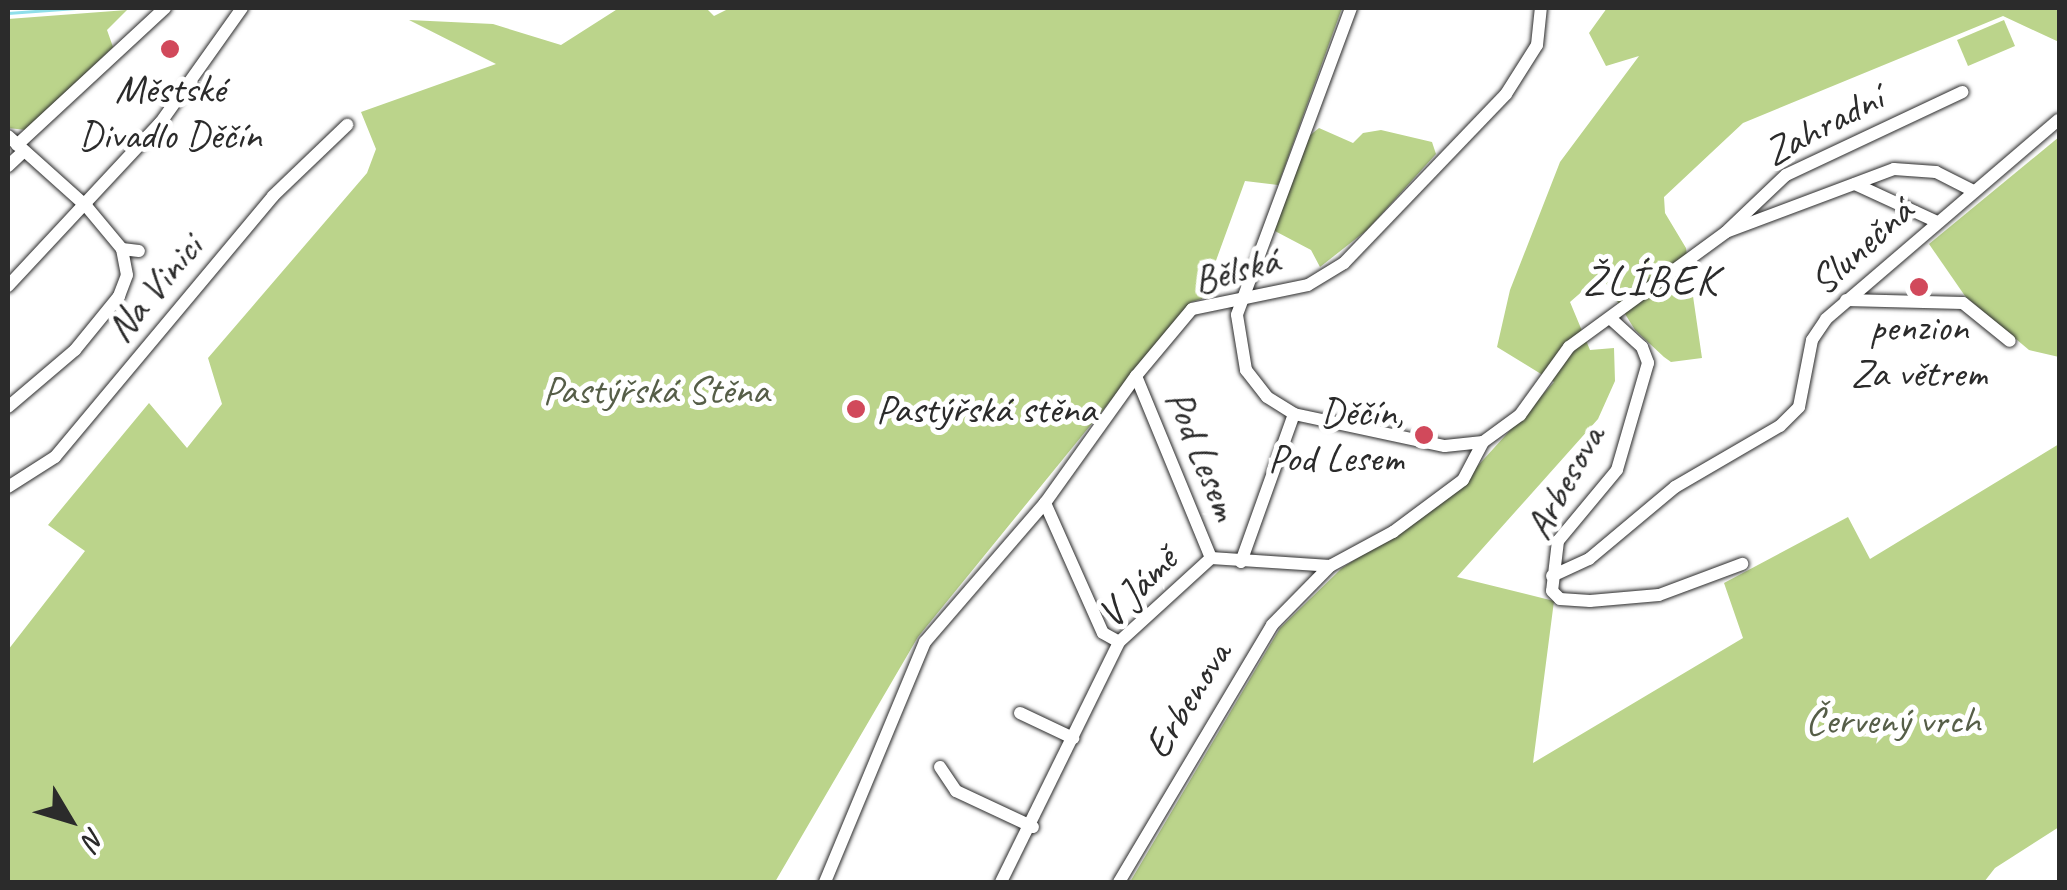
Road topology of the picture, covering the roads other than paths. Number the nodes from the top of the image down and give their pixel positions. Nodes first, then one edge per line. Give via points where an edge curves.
1 (166, 8) edge
2 (242, 8) edge
3 (1351, 8) edge
4 (1541, 8) edge
5 (1962, 92) dead end
6 (2058, 120) edge
7 (347, 125) dead end
8 (16, 144) edge
9 (8, 166) edge
10 (1855, 184) junction
11 (1972, 190) junction
12 (87, 207) junction
13 (1935, 222) junction
14 (1726, 232) junction
15 (122, 249) junction
16 (139, 251) dead end
17 (8, 285) edge
18 (1240, 297) junction
19 (1846, 300) junction
20 (1614, 315) junction
21 (2010, 340) dead end
22 (1136, 376) junction
23 (8, 407) edge
24 (1294, 414) junction
25 (1484, 442) junction
26 (8, 487) edge
27 (1046, 504) junction
28 (1211, 558) junction
29 (1241, 562) junction
30 (1742, 564) dead end
31 (1330, 566) junction
32 (1552, 576) junction
33 (1119, 642) junction
34 (1020, 713) dead end
35 (1072, 738) junction
36 (940, 768) dead end
37 (1033, 827) junction
38 (824, 882) edge
39 (1001, 882) edge
40 (1120, 882) edge

1 - 8 street
2 - 12 street via 160,122
3 - 18 street
4 - 18 street, Bělská via 1537,45 1523,71 1372,236 1308,285
5 - 14 street, Zahradní via 1786,176
6 - 11 street, Slunečná
7 - 26 street, Na Vinici via 273,196 56,457
8 - 9 street
8 - 12 street
10 - 11 street via 1916,168
10 - 13 street
10 - 14 street
11 - 13 street, Slunečná
12 - 15 street
12 - 17 street
13 - 19 street, Slunečná
14 - 20 street
15 - 16 street
15 - 23 street via 127,275 119,296 75,350
18 - 22 street, Bělská via 1192,309
18 - 24 street via 1236,332 1246,370 1267,397
19 - 21 street via 1963,303
19 - 32 street, Slunečná via 1812,340 1800,407 1676,487 1589,559
20 - 25 street via 1569,347 1520,414
20 - 32 street, Arbesova via 1648,363 1617,470 1558,541
22 - 27 street, Bělská
22 - 28 street, Pod Lesem
24 - 25 street via 1445,446
24 - 29 street, V Jámě
25 - 31 street via 1449,493
27 - 33 street via 1103,633
27 - 38 street, Bělská via 926,642
28 - 29 street, V Jámě
28 - 33 street, V Jámě
29 - 31 street, Pod Lesem
30 - 32 street via 1659,596 1612,601 1560,598 1552,591
31 - 40 street, Erbenova via 1272,625
33 - 35 street, V Jámě
34 - 35 street
35 - 37 street, V Jámě via 1033,810
36 - 37 street via 956,791
37 - 39 street, V Jámě

